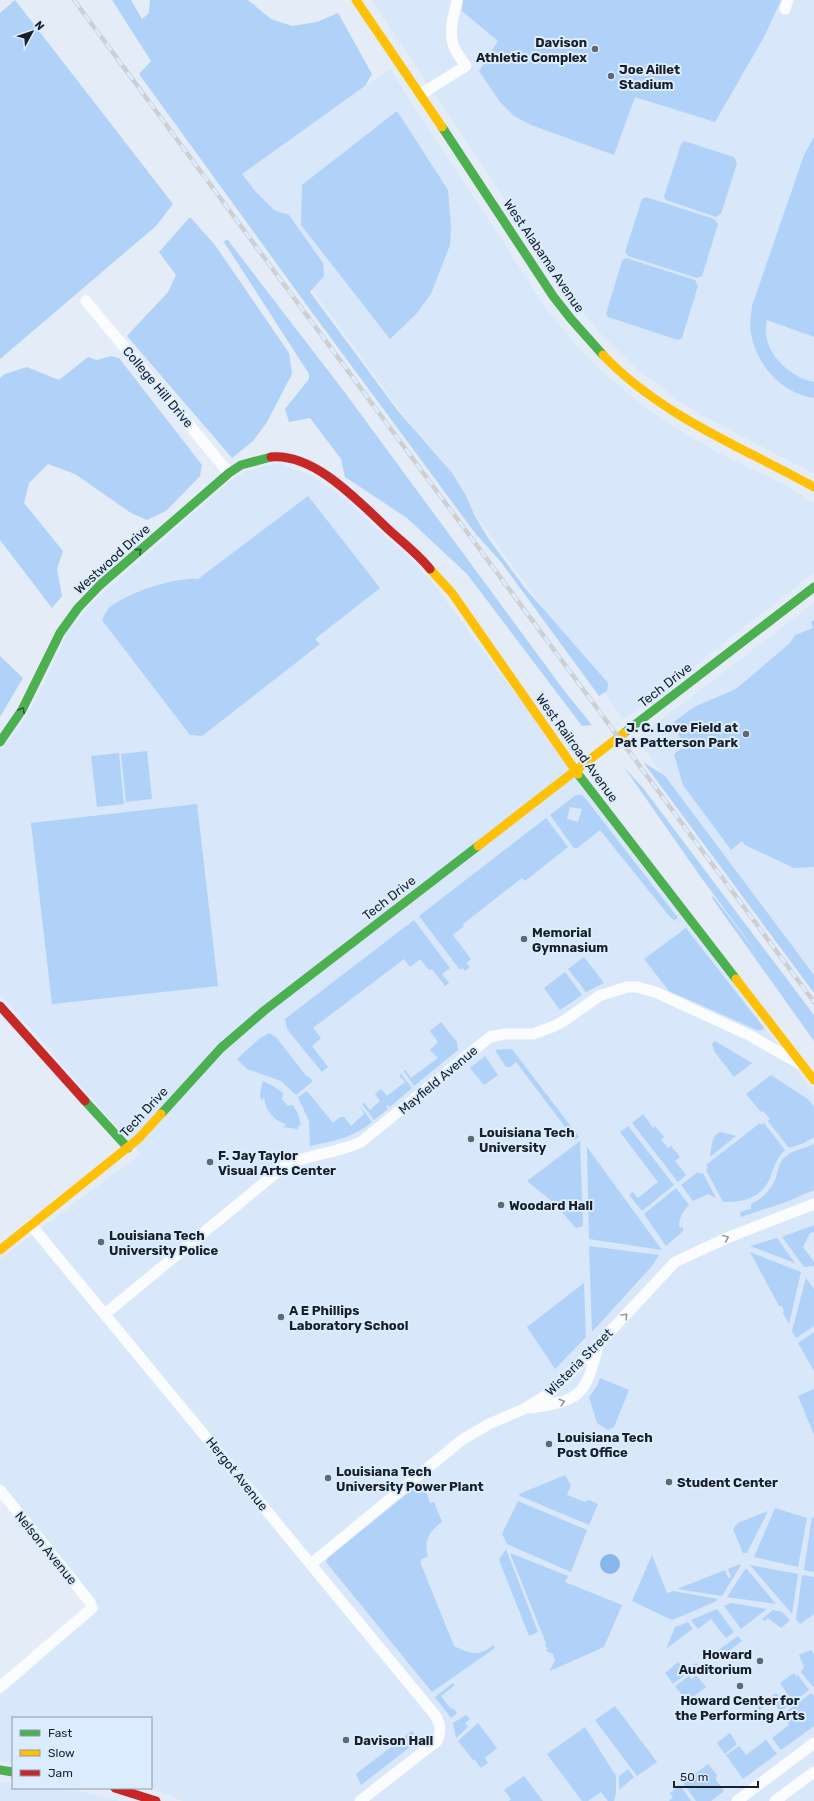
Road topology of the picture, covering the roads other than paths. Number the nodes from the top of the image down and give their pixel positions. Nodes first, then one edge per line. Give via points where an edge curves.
1 (356, 0) edge
2 (456, 0) edge
3 (421, 94) junction
4 (86, 301) dead end
5 (294, 460) joint
6 (229, 473) junction
7 (814, 487) edge
8 (814, 587) edge
9 (0, 742) edge
10 (576, 771) junction
11 (0, 1006) edge
12 (803, 1066) junction
13 (814, 1080) edge
14 (128, 1148) junction
15 (814, 1204) edge
16 (31, 1225) junction
17 (0, 1250) edge
18 (104, 1314) junction
19 (598, 1345) junction
20 (524, 1409) junction
21 (0, 1490) edge
22 (310, 1564) junction
23 (0, 1687) edge
24 (814, 1743) edge
25 (0, 1770) edge
26 (12, 1772) edge
27 (814, 1772) edge
28 (118, 1789) edge
29 (156, 1801) edge
30 (360, 1801) edge
31 (738, 1801) edge
32 (775, 1801) edge

1 - 3 main road, West Alabama Avenue
2 - 3 street via 452,36 454,47 466,66
3 - 7 main road, West Alabama Avenue via 545,285 576,325 611,363 632,382 688,420
4 - 6 street, College Hill Drive
5 - 6 main road, Westwood Drive via 278,456 264,457 241,465
5 - 10 main road, West Railroad Avenue via 327,476 345,489 440,578
9 -> 6 main road, Westwood Drive via 22,710 60,633 78,608 100,585
8 - 10 main road, Tech Drive
10 - 12 main road, West Railroad Avenue
10 - 14 main road, Tech Drive via 259,1015 216,1052
11 - 14 main road
12 - 13 main road, West Railroad Avenue
12 - 18 street, Mayfield Avenue via 749,1035 655,992 627,987 600,996 552,1028 533,1034 504,1034 490,1037 361,1142 341,1150 296,1161 282,1168
14 - 16 main road, Tech Drive
19 -> 15 street, Wisteria Street via 675,1262 729,1237
16 - 17 main road, Tech Drive
16 - 18 street, Hergot Avenue
18 - 22 street, Hergot Avenue
19 - 20 street, Wisteria Street via 550,1393
20 -> 19 street via 562,1403 574,1396 589,1379
20 - 22 street, Wisteria Street via 463,1439
21 - 23 street, Nelson Avenue via 92,1605 91,1610
22 - 30 street, Hergot Avenue via 435,1715 440,1726 437,1741
24 - 31 street
25 - 26 main road
27 - 32 street
28 - 29 main road

